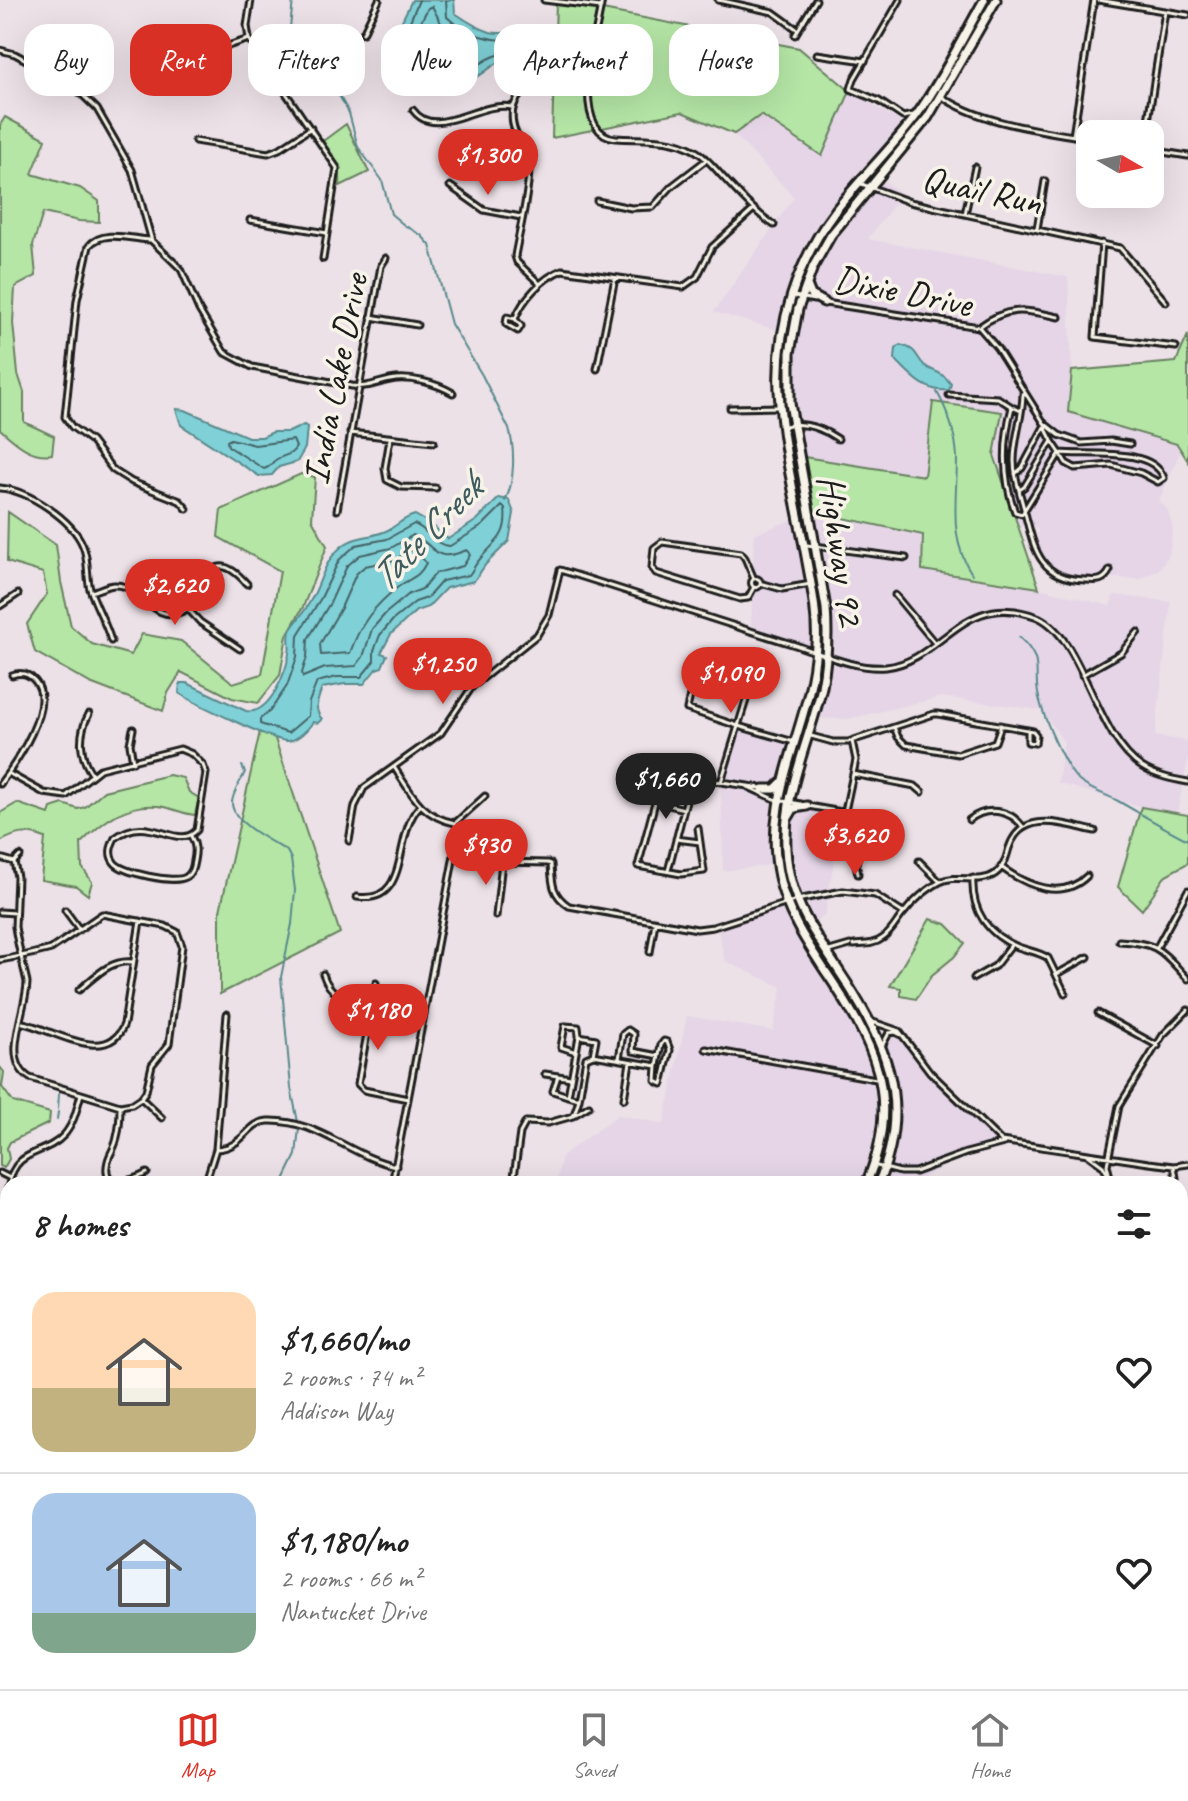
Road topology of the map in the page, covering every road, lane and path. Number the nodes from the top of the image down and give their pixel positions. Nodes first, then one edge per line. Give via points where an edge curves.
1 (251, 0) edge
2 (379, 0) edge
3 (544, 0) edge
4 (602, 0) edge
5 (718, 0) edge
6 (816, 0) edge
7 (900, 0) edge
8 (984, 0) edge
9 (996, 0) edge
10 (1096, 0) edge
11 (746, 2) edge
12 (601, 7) junction
13 (1165, 11) junction
14 (1188, 15) edge
15 (598, 24) edge
16 (365, 29) edge
17 (798, 30) junction
18 (248, 32) edge
19 (795, 35) dead end
20 (0, 50) edge
21 (817, 54) dead end
22 (865, 61) junction
23 (933, 91) junction
24 (289, 96) edge
25 (520, 96) edge
26 (590, 96) edge
27 (942, 97) junction
28 (512, 107) junction
29 (413, 110) dead end
30 (917, 115) junction
31 (903, 117) junction
32 (1148, 120) edge
33 (311, 128) junction
34 (906, 129) junction
35 (1073, 136) junction
36 (1076, 137) edge
37 (195, 141) dead end
38 (1164, 152) edge
39 (1188, 156) edge
40 (706, 160) junction
41 (975, 167) dead end
42 (1045, 181) dead end
43 (859, 183) junction
44 (450, 186) dead end
45 (870, 187) junction
46 (597, 201) dead end
47 (753, 210) junction
48 (965, 214) junction
49 (521, 217) junction
50 (250, 220) dead end
51 (774, 225) dead end
52 (1037, 229) junction
53 (327, 233) junction
54 (152, 241) junction
55 (1102, 243) junction
56 (386, 258) dead end
57 (323, 259) dead end
58 (615, 278) junction
59 (807, 282) junction
60 (540, 284) junction
61 (791, 295) junction
62 (801, 298) junction
63 (824, 302) junction
64 (1166, 302) dead end
65 (371, 317) junction
66 (1059, 317) dead end
67 (515, 319) dead end
68 (417, 325) dead end
69 (979, 327) junction
70 (1176, 347) dead end
71 (597, 369) dead end
72 (358, 387) junction
73 (1023, 390) junction
74 (453, 393) dead end
75 (949, 395) dead end
76 (781, 407) junction
77 (1012, 407) junction
78 (730, 408) dead end
79 (1021, 411) junction
80 (1044, 423) junction
81 (794, 424) junction
82 (783, 426) junction
83 (350, 433) junction
84 (390, 439) junction
85 (838, 439) dead end
86 (1052, 441) junction
87 (434, 442) dead end
88 (1130, 444) dead end
89 (1060, 453) junction
90 (1015, 474) junction
91 (23, 483) dead end
92 (0, 488) edge
93 (436, 488) dead end
94 (1019, 490) junction
95 (20, 491) junction
96 (187, 509) dead end
97 (337, 510) dead end
98 (1024, 510) junction
99 (804, 545) junction
100 (815, 546) junction
101 (906, 558) dead end
102 (1110, 570) dead end
103 (151, 578) dead end
104 (754, 579) junction
105 (760, 583) junction
106 (247, 584) dead end
107 (811, 584) junction
108 (754, 587) junction
109 (91, 592) junction
110 (18, 594) dead end
111 (138, 594) junction
112 (895, 595) dead end
113 (0, 606) edge
114 (188, 609) junction
115 (1138, 632) dead end
116 (111, 641) dead end
117 (934, 642) junction
118 (240, 649) dead end
119 (816, 652) junction
120 (826, 655) junction
121 (12, 675) dead end
122 (1082, 675) junction
123 (89, 714) dead end
124 (1001, 725) junction
125 (738, 726) junction
126 (894, 727) junction
127 (133, 729) dead end
128 (1028, 730) dead end
129 (807, 735) junction
130 (852, 741) junction
131 (794, 742) junction
132 (133, 762) junction
133 (649, 763) dead end
134 (394, 767) junction
135 (8, 773) junction
136 (853, 774) junction
137 (92, 775) junction
138 (692, 778) junction
139 (661, 780) dead end
140 (782, 781) junction
141 (1188, 782) edge
142 (721, 783) junction
143 (0, 784) edge
144 (793, 784) junction
145 (748, 787) junction
146 (763, 789) junction
147 (922, 792) dead end
148 (485, 796) dead end
149 (778, 797) junction
150 (788, 801) junction
151 (656, 802) junction
152 (420, 806) junction
153 (807, 806) junction
154 (684, 809) junction
155 (845, 812) junction
156 (866, 816) junction
157 (887, 820) dead end
158 (969, 820) dead end
159 (455, 823) junction
160 (785, 824) junction
161 (1023, 827) junction
162 (698, 828) dead end
163 (1095, 831) dead end
164 (191, 836) junction
165 (676, 839) junction
166 (349, 841) dead end
167 (701, 842) junction
168 (454, 855) junction
169 (20, 856) dead end
170 (0, 858) edge
171 (919, 861) dead end
172 (14, 862) junction
173 (113, 862) junction
174 (502, 862) junction
175 (108, 865) dead end
176 (1001, 867) junction
177 (668, 872) junction
178 (858, 874) dead end
179 (1087, 876) dead end
180 (973, 878) junction
181 (940, 882) junction
182 (1188, 890) edge
183 (357, 897) dead end
184 (797, 900) junction
185 (786, 904) junction
186 (65, 910) dead end
187 (0, 912) edge
188 (15, 913) junction
189 (903, 913) junction
190 (496, 916) dead end
191 (140, 921) junction
192 (655, 922) junction
193 (79, 929) junction
194 (1119, 941) dead end
195 (1012, 944) junction
196 (1157, 947) junction
197 (650, 952) dead end
198 (826, 952) junction
199 (21, 956) junction
200 (1088, 957) dead end
201 (0, 960) edge
202 (133, 962) junction
203 (323, 974) dead end
204 (1057, 974) junction
205 (974, 978) dead end
206 (1188, 979) edge
207 (376, 983) dead end
208 (79, 990) dead end
209 (1065, 993) dead end
210 (373, 1006) junction
211 (1188, 1010) edge
212 (1098, 1013) dead end
213 (227, 1014) dead end
214 (870, 1019) junction
215 (21, 1022) junction
216 (579, 1036) junction
217 (905, 1038) junction
218 (882, 1046) junction
219 (1158, 1046) junction
220 (706, 1049) dead end
221 (576, 1052) junction
222 (593, 1055) junction
223 (659, 1056) junction
224 (619, 1060) junction
225 (630, 1062) junction
226 (657, 1066) junction
227 (545, 1074) dead end
228 (558, 1076) junction
229 (571, 1078) junction
230 (880, 1080) junction
231 (81, 1094) junction
232 (568, 1096) junction
233 (141, 1098) junction
234 (408, 1099) junction
235 (579, 1099) junction
236 (624, 1099) dead end
237 (120, 1106) junction
238 (589, 1106) dead end
239 (573, 1116) junction
240 (162, 1118) dead end
241 (1004, 1142) junction
242 (216, 1149) junction
243 (1084, 1154) junction
244 (1106, 1158) junction
245 (1188, 1164) edge
246 (873, 1165) junction
247 (396, 1166) junction
248 (1103, 1166) junction
249 (1174, 1166) junction
250 (884, 1168) junction
251 (147, 1173) dead end
252 (11, 1176) edge
253 (111, 1176) edge
254 (140, 1176) edge
255 (208, 1176) edge
256 (394, 1176) edge
257 (514, 1176) edge
258 (869, 1176) edge
259 (881, 1176) edge
260 (1109, 1176) edge
261 (1110, 1176) edge
262 (1176, 1176) edge

1 - 18 street
2 - 16 street
3 - 12 street
4 - 12 street
5 - 11 street
6 - 17 street
7 - 22 street
8 - 23 main road, Highway 92
9 - 27 main road, Highway 92
10 - 13 street
10 - 35 street
11 - 17 street
12 - 15 street
13 - 14 street
13 - 32 street
17 - 19 street
20 - 54 street via 65,81 93,103 132,170
21 - 22 street
22 - 31 street via 851,89
23 - 27 street
23 - 30 main road, Highway 92
24 - 33 street
25 - 28 street
26 - 40 street via 591,119 600,131 613,138 649,137 679,144
27 - 35 street via 983,117
27 - 45 main road, Highway 92
28 - 29 street via 494,105 436,122
28 - 49 street via 529,170
30 - 31 street
30 - 34 main road, Highway 92
31 - 34 street
33 - 37 street via 268,153
33 - 53 street via 338,172
34 - 43 main road, Highway 92
35 - 36 street
38 - 39 street
40 - 46 street via 649,207
40 - 47 street
41 - 48 street
42 - 52 street
43 - 45 street, Quail Run
43 - 61 main road, Highway 92 via 820,233
44 - 49 street via 484,210
45 - 48 street, Quail Run
45 - 59 main road, Highway 92 via 831,235
47 - 51 street
47 - 58 street via 712,247 697,277 683,287
48 - 52 street, Quail Run
49 - 60 street via 515,256
50 - 53 street
52 - 55 street, Quail Run
53 - 57 street
54 - 72 street via 181,269 210,332 230,356 260,369
54 - 96 street via 110,237 90,244 77,300 65,415 113,470
55 - 64 street, Quail Run via 1120,248
55 - 70 street via 1095,337
56 - 65 street, India Lake Drive
58 - 60 street via 562,270
58 - 71 street
59 - 62 main road, Highway 92
59 - 63 main road via 809,292
60 - 67 street
61 - 62 street, Dixie Drive
61 - 76 main road, Highway 92 via 780,350
62 - 63 street, Dixie Drive
62 - 81 main road, Highway 92 via 789,371
63 - 69 street, Dixie Drive
65 - 68 street
65 - 72 street, India Lake Drive
66 - 69 street via 1014,310
69 - 73 street, Dixie Drive
72 - 74 street via 402,379
72 - 83 street, India Lake Drive
73 - 79 street
73 - 80 street, Dixie Drive
75 - 77 street via 998,398
76 - 78 street
76 - 82 main road, Highway 92
77 - 79 street
77 - 98 street via 1005,472 1015,512
79 - 90 street
80 - 86 street, Dixie Drive
80 - 88 street via 1071,441
80 - 90 street
81 - 82 street
81 - 85 street
81 - 100 main road, Highway 92
82 - 99 main road, Highway 92
83 - 84 street
83 - 97 street, India Lake Drive
84 - 87 street
84 - 93 street via 387,480 401,487
86 - 89 street, Dixie Drive
86 - 94 street
89 - 89 street via 1131,457 1164,478 1158,482 1111,465 1075,468
89 - 98 street
90 - 94 street
91 - 95 street
92 - 95 street
94 - 98 street
95 - 109 street via 78,535
98 - 102 street via 1047,568 1069,579 1101,581
99 - 100 street
99 - 107 main road, Highway 92
100 - 101 street
100 - 120 main road, Highway 92 via 826,608
103 - 111 street
104 - 105 street
104 - 108 street
104 - 108 street via 739,553 662,542 654,548 656,573 742,599
105 - 107 street via 782,589
105 - 108 street
106 - 114 street via 235,571 217,569
107 - 119 main road, Highway 92
109 - 111 street via 118,585
109 - 116 street
110 - 113 street
111 - 114 street via 165,614
112 - 117 street
114 - 118 street
115 - 122 street via 1121,653
117 - 120 street via 904,662 882,667
117 - 122 street via 983,612 1024,614 1044,620 1059,634
119 - 120 street
119 - 131 main road, Highway 92
119 - 134 street via 560,570 549,615 537,635 472,687 441,733
120 - 129 main road, Highway 92
121 - 135 street via 32,678 41,700 37,722
122 - 141 street via 1130,758 1158,775
123 - 137 street via 81,753
124 - 126 street via 934,714
124 - 126 street via 995,742 958,754 906,745
124 - 128 street
125 - 125 street via 687,709 694,678 745,690
125 - 131 street
125 - 142 street
126 - 130 street
127 - 132 street
129 - 130 street
129 - 144 main road, Highway 92
130 - 136 street
131 - 140 main road, Highway 92
132 - 137 street
132 - 164 street via 176,749 203,765 207,781 199,826
133 - 138 street
134 - 152 street
134 - 166 street via 357,797
135 - 137 street via 39,791 64,796
135 - 143 street
136 - 147 street via 915,786
136 - 155 street
138 - 142 street
138 - 154 street
139 - 151 street
140 - 146 main road via 775,789
140 - 149 main road, Highway 92
142 - 145 street
144 - 150 main road, Highway 92
144 - 153 main road via 795,796
145 - 146 street
145 - 149 street
146 - 149 street
148 - 159 street
149 - 150 street
149 - 185 main road, Highway 92 via 775,849
150 - 153 street
150 - 160 main road, Highway 92
151 - 154 street
151 - 177 street via 638,866
152 - 159 street
152 - 183 street via 406,827 395,879 386,889
153 - 155 street
153 - 160 main road via 794,808
154 - 165 street
155 - 156 street
156 - 157 street
156 - 178 street
158 - 161 street via 989,810 1013,816
159 - 168 street
160 - 184 main road, Highway 92
161 - 163 street via 1043,822
161 - 176 street
162 - 167 street
164 - 173 street via 178,838 149,828 125,832 111,846
164 - 173 street via 196,848 193,866 182,879 126,870
165 - 167 street
165 - 177 street
167 - 177 street via 704,871
168 - 174 street
168 - 234 street
169 - 172 street
170 - 172 street
171 - 181 street
172 - 188 street
173 - 175 street
174 - 190 street
174 - 192 street via 551,864 553,889 569,906
176 - 179 street via 1026,883 1063,890
176 - 180 street via 990,877
180 - 181 street
180 - 195 street via 976,911
181 - 189 street
182 - 196 street
184 - 185 street
184 - 189 street via 859,891
184 - 198 main road, Highway 92
185 - 192 street via 703,929
185 - 230 main road, Highway 92 via 860,1023
186 - 193 street
187 - 188 street
188 - 199 street
189 - 198 street via 884,938
191 - 193 street via 102,914
191 - 202 street
191 - 233 street via 171,928 182,942 169,1044 152,1065
192 - 197 street
193 - 199 street via 51,949
194 - 196 street
195 - 204 street via 1044,955
195 - 205 street via 995,966
196 - 206 street
198 - 214 main road, Highway 92
199 - 201 street
199 - 215 street via 27,989
200 - 204 street
202 - 208 street via 115,962
202 - 215 street via 124,1024 110,1043 85,1044
203 - 210 street via 340,998
204 - 209 street
207 - 210 street
210 - 234 street via 358,1084 364,1090
211 - 219 street
212 - 219 street
213 - 242 street
214 - 217 street
214 - 218 main road, Highway 92
215 - 231 street via 15,1049 22,1072
216 - 221 street
216 - 221 street via 578,1027 565,1026 561,1047
216 - 222 street via 596,1039
217 - 218 street via 889,1033
217 - 241 street via 930,1072
218 - 250 main road, Highway 92 via 893,1114
219 - 244 street via 1119,1106
220 - 230 street
221 - 229 street
222 - 224 street
222 - 235 street via 586,1058
223 - 224 street via 633,1051 634,1034 628,1030
223 - 226 street
223 - 226 street via 667,1042 662,1084 656,1081
224 - 225 street
225 - 226 street
225 - 236 street
227 - 228 street
228 - 229 street
228 - 232 street via 553,1091
229 - 232 street
230 - 246 main road, Highway 92 via 882,1124
231 - 237 street
231 - 252 street via 64,1135 21,1159
232 - 235 street
233 - 237 street
233 - 240 street
234 - 247 street
235 - 239 street
237 - 253 street via 117,1139 107,1163
238 - 239 street
239 - 257 street via 526,1122
241 - 243 street
241 - 250 street via 922,1171
242 - 247 street via 229,1149 266,1121 316,1129 371,1160
242 - 255 street
243 - 244 street
243 - 248 street
244 - 248 street
244 - 249 street
244 - 261 street
245 - 249 street
246 - 250 street
246 - 258 main road, Highway 92
247 - 256 street
248 - 260 street
249 - 262 street
250 - 259 main road, Highway 92
251 - 254 street

